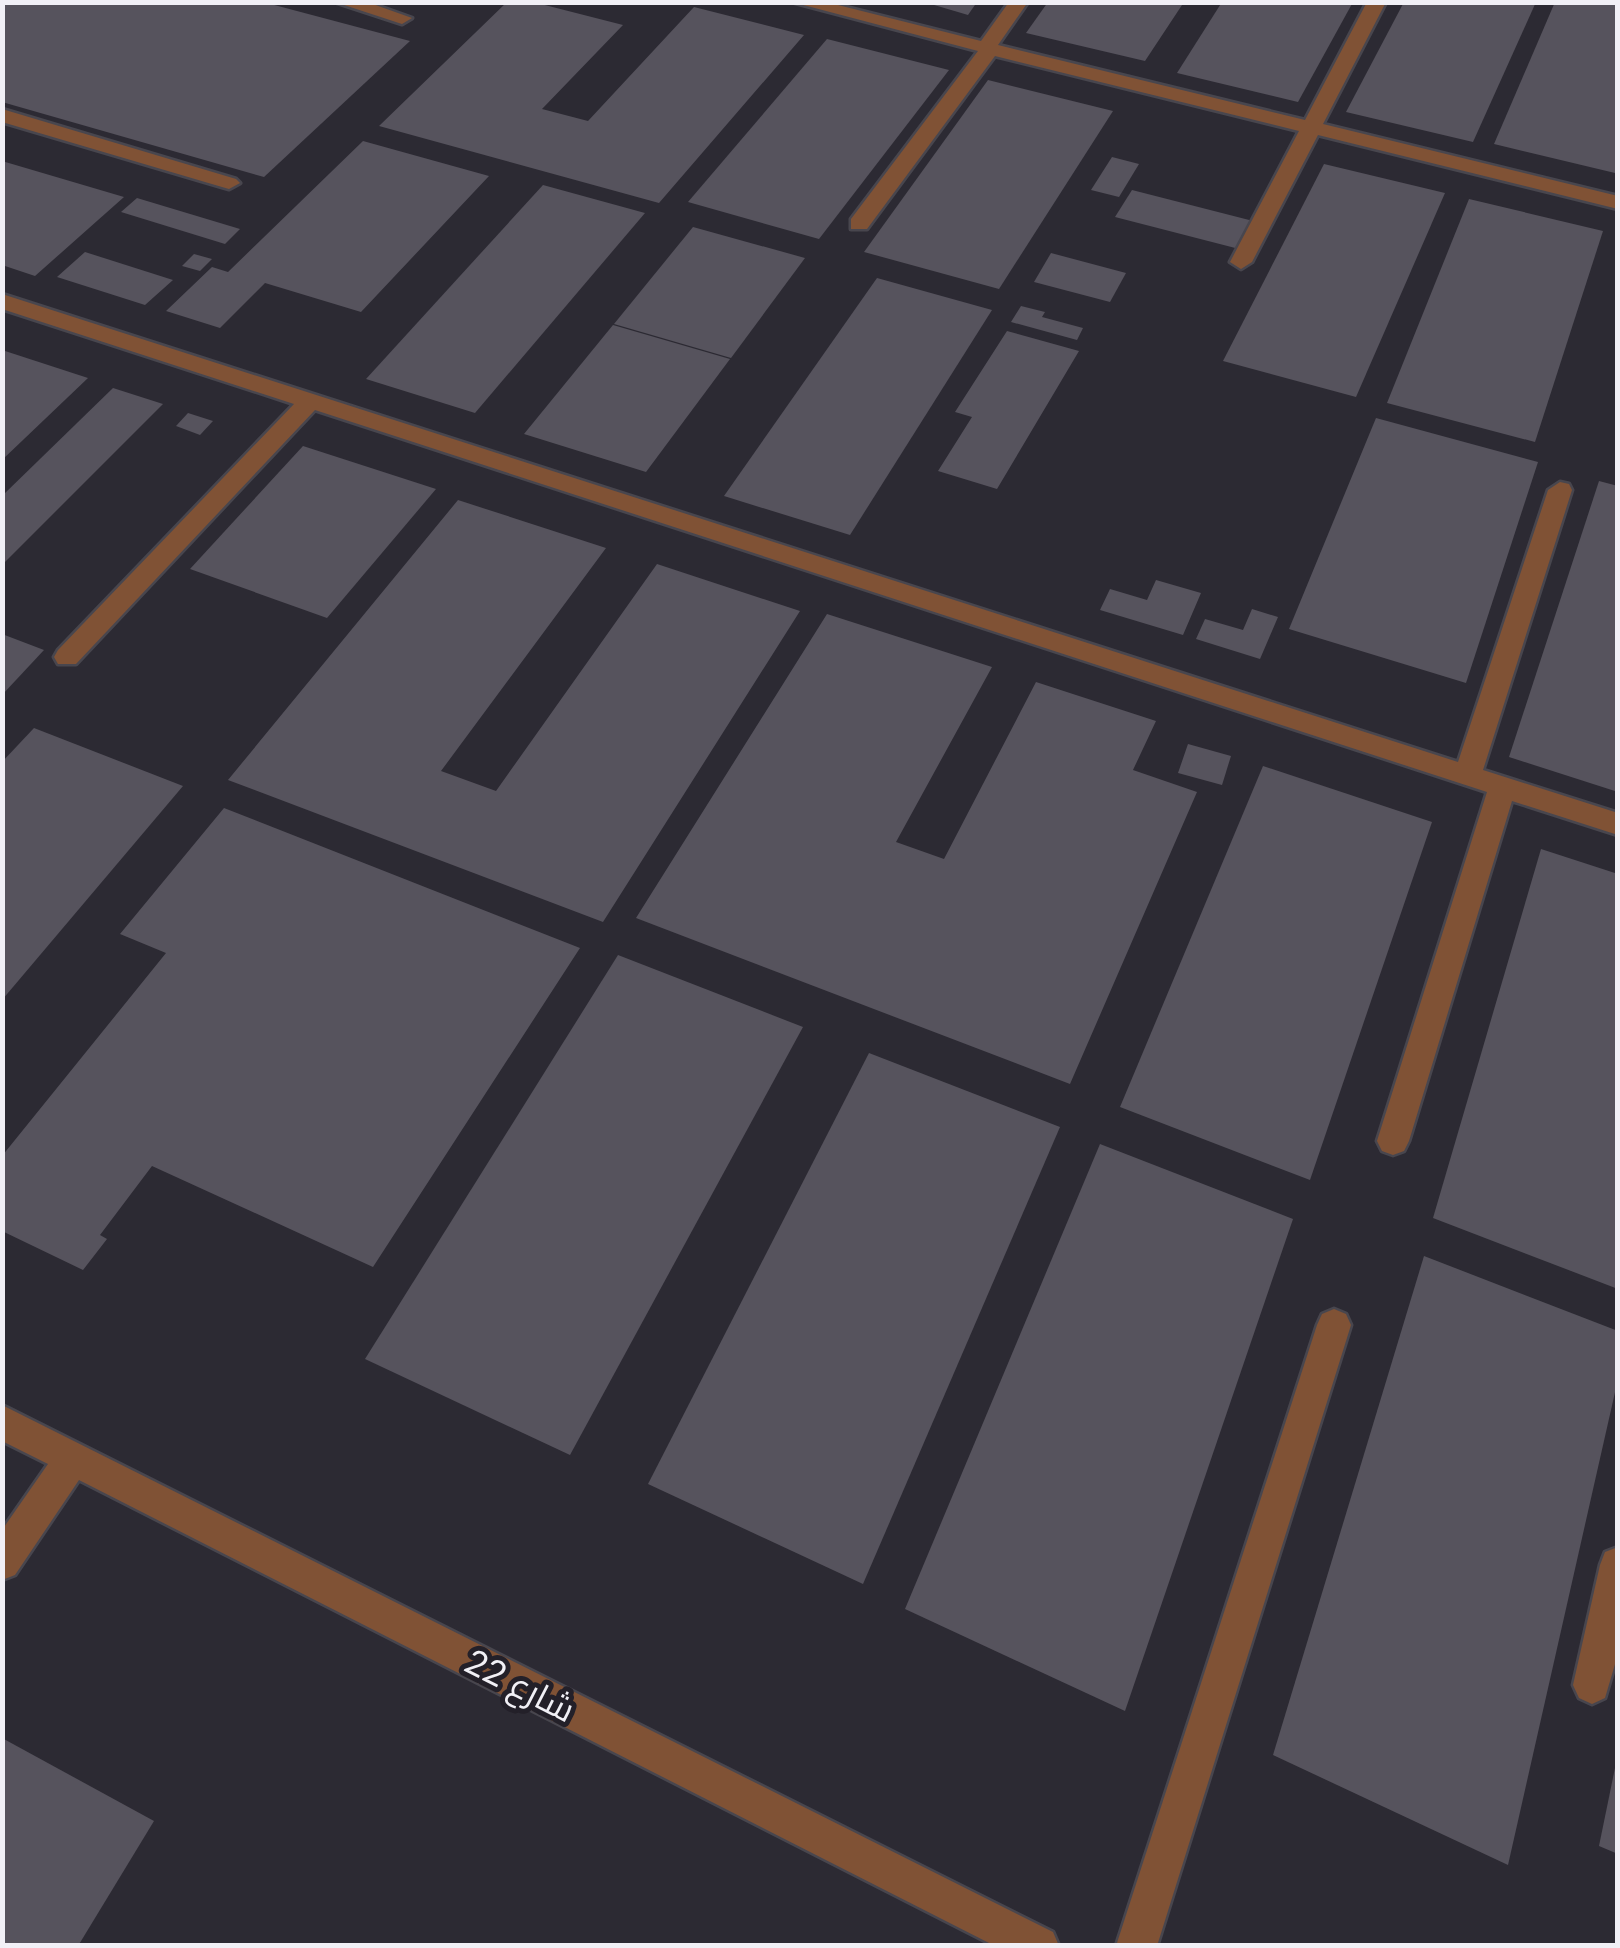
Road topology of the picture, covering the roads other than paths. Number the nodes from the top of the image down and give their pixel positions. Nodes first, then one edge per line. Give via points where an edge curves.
1 (344, 2) edge
2 (801, 2) edge
3 (1019, 2) edge
4 (1378, 2) edge
5 (402, 18) dead end
6 (988, 48) junction
7 (2, 115) edge
8 (1312, 128) junction
9 (229, 182) dead end
10 (1618, 203) edge
11 (860, 224) dead end
12 (1241, 262) dead end
13 (2, 301) edge
14 (309, 402) junction
15 (1560, 490) dead end
16 (67, 657) dead end
17 (1467, 777) junction
18 (1502, 788) junction
19 (1618, 824) edge
20 (1393, 1141) dead end
21 (1334, 1325) dead end
22 (2, 1422) edge
23 (73, 1458) junction
24 (2, 1562) edge
25 (1618, 1565) edge
26 (1592, 1685) dead end
27 (1039, 1946) edge
28 (1136, 1946) edge

1 - 5 street
2 - 6 street
3 - 6 street
4 - 8 street
6 - 8 street
6 - 11 street
7 - 9 street
8 - 10 street
8 - 12 street
13 - 14 street
14 - 16 street
14 - 17 street
15 - 17 street
17 - 18 street
18 - 19 street
18 - 20 street
21 - 28 street
22 - 23 street, شارع 22
23 - 24 street
23 - 27 street, شارع 22
25 - 26 street

